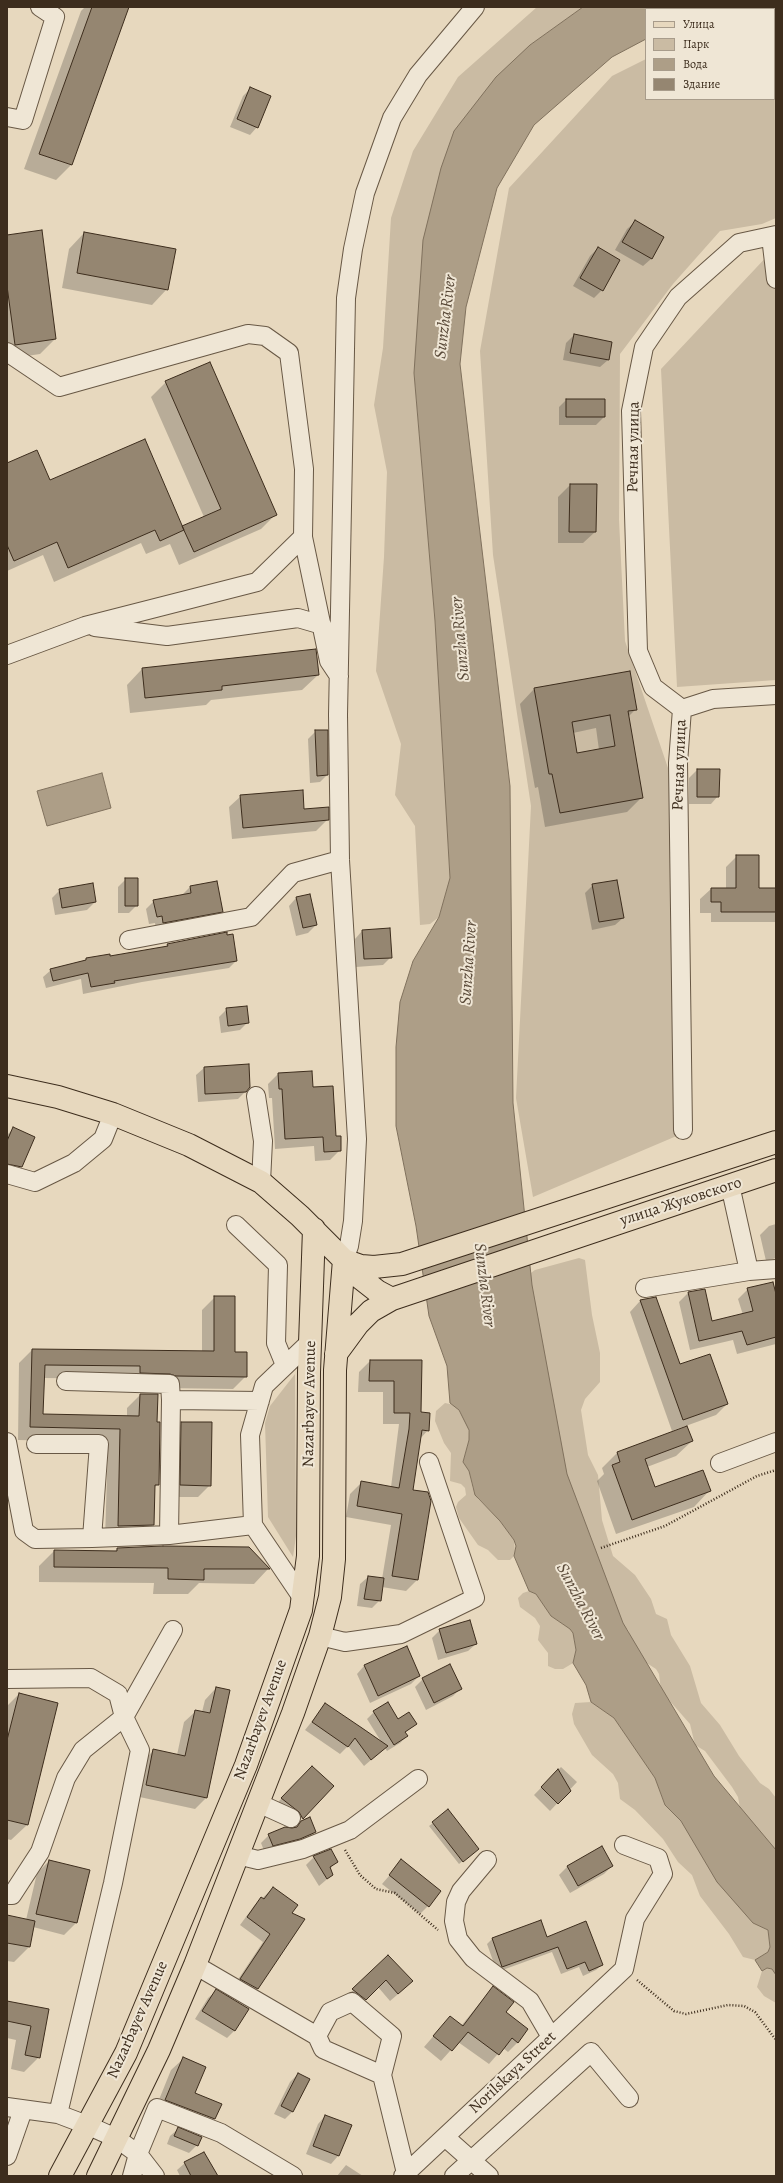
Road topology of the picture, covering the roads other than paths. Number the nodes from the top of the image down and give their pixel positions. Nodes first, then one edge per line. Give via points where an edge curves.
1 (40, 7) edge
2 (475, 7) edge
3 (7, 118) edge
4 (774, 236) edge
5 (776, 279) edge
6 (7, 352) edge
7 (303, 537) junction
8 (322, 625) junction
9 (85, 626) junction
10 (7, 655) edge
11 (340, 676) junction
12 (776, 695) edge
13 (682, 709) junction
14 (340, 860) junction
15 (129, 940) dead end
16 (7, 1086) edge
17 (256, 1096) dead end
18 (113, 1114) junction
19 (683, 1130) dead end
20 (776, 1142) edge
21 (776, 1170) edge
22 (7, 1174) edge
23 (261, 1182) junction
24 (730, 1186) junction
25 (236, 1225) dead end
26 (314, 1229) junction
27 (344, 1260) junction
28 (776, 1269) edge
29 (749, 1271) junction
30 (645, 1288) dead end
31 (392, 1299) junction
32 (310, 1320) junction
33 (310, 1342) junction
34 (336, 1354) junction
35 (286, 1365) junction
36 (66, 1381) dead end
37 (171, 1400) junction
38 (260, 1401) junction
39 (7, 1442) edge
40 (776, 1442) edge
41 (36, 1444) dead end
42 (429, 1462) dead end
43 (720, 1464) dead end
44 (253, 1525) junction
45 (169, 1535) junction
46 (92, 1538) junction
47 (303, 1599) junction
48 (173, 1630) dead end
49 (320, 1636) junction
50 (7, 1679) edge
51 (124, 1717) junction
52 (418, 1779) dead end
53 (258, 1803) junction
54 (291, 1818) dead end
55 (624, 1846) dead end
56 (237, 1855) junction
57 (487, 1860) dead end
58 (7, 1895) edge
59 (194, 1964) junction
60 (318, 2036) junction
61 (551, 2037) junction
62 (382, 2075) junction
63 (629, 2098) dead end
64 (15, 2108) edge
65 (58, 2114) junction
66 (87, 2125) junction
67 (445, 2137) junction
68 (116, 2138) junction
69 (138, 2154) junction
70 (7, 2156) edge
71 (471, 2160) junction
72 (405, 2174) edge
73 (60, 2176) edge
74 (98, 2176) edge
75 (132, 2176) edge
76 (155, 2176) edge
77 (293, 2176) edge
78 (454, 2176) edge
79 (489, 2176) edge

1 - 3 street via 54,17 52,24 23,120
2 - 11 street via 418,75 392,118 365,193 353,249 346,298
4 - 5 street
4 - 13 street, Речная улица via 739,243 678,297 644,347 631,412 638,651 653,687
6 - 7 street via 59,387 248,334 265,336 289,353 304,469
7 - 8 street
7 - 9 street via 257,582
8 - 9 street via 298,618 167,636
8 - 11 street via 329,660
9 - 10 street
11 - 14 street
12 - 13 street via 713,700
13 - 19 street, Речная улица via 678,763
14 - 15 street via 293,873 251,917
14 - 27 street via 357,1138 353,1221
16 - 18 main road via 58,1097
17 - 23 street via 263,1141
18 - 22 street via 103,1139 74,1163 35,1182
18 - 23 main road via 189,1145
20 - 27 main road via 402,1264 374,1267
21 - 24 main road, улица Жуковского
23 - 26 main road
24 - 29 street
24 - 31 main road, улица Жуковского
25 - 35 street via 278,1265 276,1343
26 - 27 main road
26 - 32 main road, Nazarbayev Avenue
27 - 31 main road via 366,1284
27 - 32 main road
27 - 34 main road, Nazarbayev Avenue
28 - 29 street
29 - 30 street
31 - 34 main road, улица Жуковского via 371,1311
32 - 33 main road, Nazarbayev Avenue
33 - 35 street
33 - 47 main road, Nazarbayev Avenue via 308,1556
34 - 49 main road, Nazarbayev Avenue via 334,1559 330,1597
35 - 38 street via 264,1386
36 - 37 street via 170,1384
37 - 38 street
37 - 45 street
38 - 44 street via 250,1435
39 - 46 street via 24,1531 35,1539
40 - 43 street
41 - 46 street via 99,1444
42 - 49 street via 475,1598 401,1634 345,1642
44 - 45 street
44 - 47 street
45 - 46 street
47 - 66 main road, Nazarbayev Avenue via 246,1765 126,2053
48 - 51 street
49 - 53 main road, Nazarbayev Avenue
50 - 51 street via 91,1678 118,1694
51 - 58 street via 83,1750 66,1778 40,1852 12,1895
51 - 65 street via 140,1750 113,1883
52 - 56 street via 350,1830 303,1849 258,1860
53 - 54 street
53 - 56 main road, Nazarbayev Avenue
55 - 61 street, Norilskaya Street via 658,1858 663,1874 635,1919 624,1969
56 - 59 main road, Nazarbayev Avenue
57 - 61 street via 461,1891 456,1902 454,1921 458,1939 473,1958 530,2001
59 - 60 street
59 - 68 main road, Nazarbayev Avenue via 159,2050
60 - 62 street via 323,2049
60 - 62 street via 330,2012 352,2002 392,2036
61 - 67 street, Norilskaya Street
62 - 72 street
63 - 71 street via 591,2052
64 - 65 street
64 - 70 street
65 - 66 street
66 - 68 street
66 - 73 main road, Nazarbayev Avenue
67 - 71 street
67 - 72 street, Norilskaya Street
68 - 69 street
68 - 74 main road, Nazarbayev Avenue
69 - 75 street
69 - 76 street
69 - 77 street via 157,2108 221,2133
71 - 78 street
71 - 79 street

